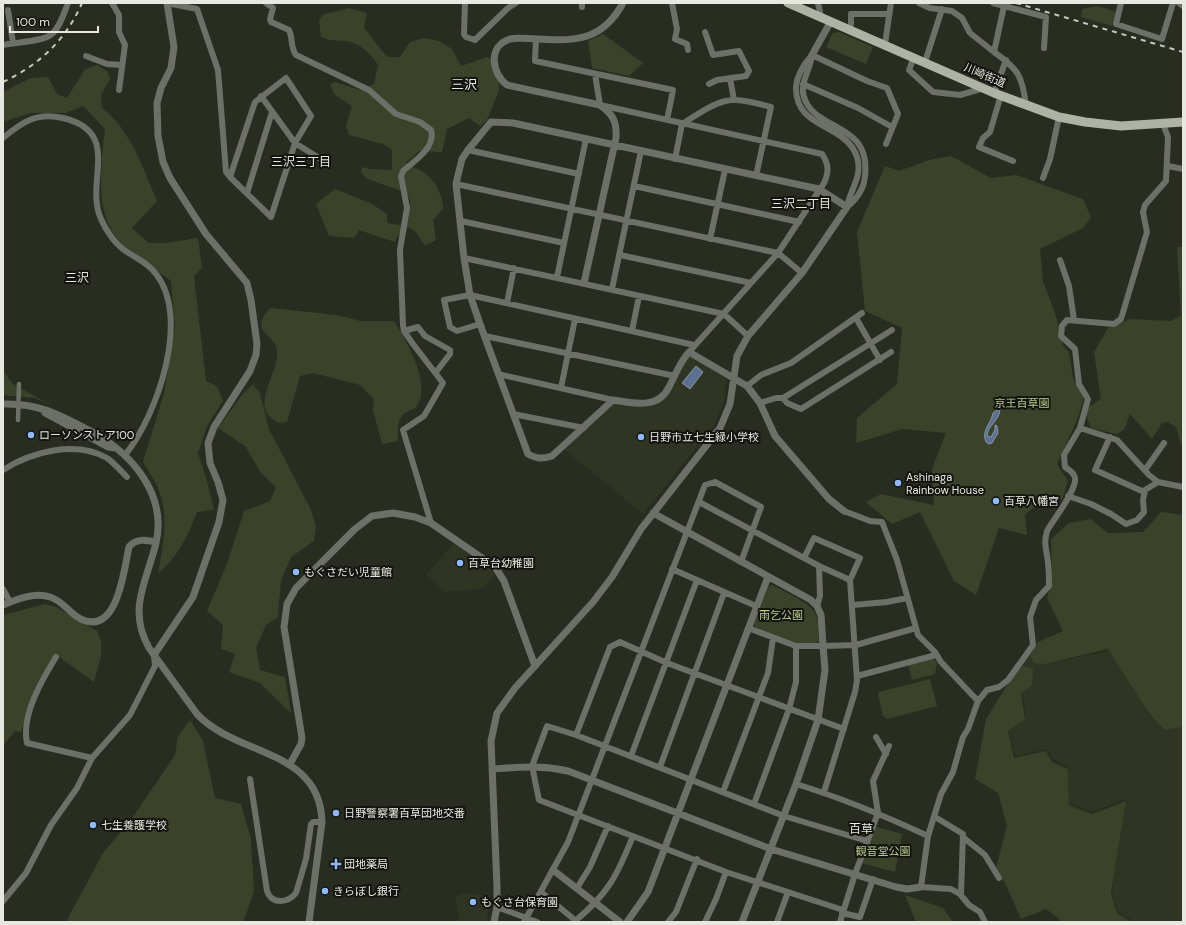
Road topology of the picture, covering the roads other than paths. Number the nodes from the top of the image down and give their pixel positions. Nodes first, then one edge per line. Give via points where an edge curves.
1 (68, 3) edge
2 (112, 3) edge
3 (167, 3) edge
4 (266, 3) edge
5 (465, 3) edge
6 (516, 3) edge
7 (623, 3) edge
8 (672, 3) edge
9 (788, 3) edge
10 (818, 3) edge
11 (890, 3) edge
12 (919, 3) edge
13 (993, 3) edge
14 (1121, 3) edge
15 (1173, 3) edge
16 (1179, 3) edge
17 (1004, 6) junction
18 (1183, 6) edge
19 (942, 9) junction
20 (8, 10) dead end
21 (889, 14) junction
22 (821, 17) junction
23 (831, 21) junction
24 (849, 29) junction
25 (705, 32) dead end
26 (536, 39) junction
27 (13, 42) junction
28 (885, 44) junction
29 (3, 45) edge
30 (1044, 48) dead end
31 (688, 50) dead end
32 (994, 52) junction
33 (812, 55) junction
34 (86, 56) dead end
35 (914, 57) junction
36 (1006, 60) junction
37 (924, 62) junction
38 (122, 65) junction
39 (595, 74) junction
40 (730, 78) junction
41 (709, 84) dead end
42 (803, 84) junction
43 (984, 88) junction
44 (119, 90) dead end
45 (998, 94) junction
46 (261, 96) junction
47 (734, 100) junction
48 (600, 105) junction
49 (1026, 105) junction
50 (272, 112) junction
51 (1059, 117) junction
52 (667, 120) junction
53 (1183, 122) edge
54 (682, 124) junction
55 (1163, 124) junction
56 (892, 127) junction
57 (3, 138) edge
58 (586, 139) junction
59 (764, 141) junction
60 (295, 143) junction
61 (886, 144) dead end
62 (614, 145) junction
63 (468, 150) junction
64 (641, 151) junction
65 (319, 158) dead end
66 (675, 159) junction
67 (1013, 161) dead end
68 (1168, 166) junction
69 (1183, 169) edge
70 (725, 170) junction
71 (579, 174) junction
72 (756, 176) junction
73 (230, 177) junction
74 (1043, 178) dead end
75 (456, 184) junction
76 (634, 186) junction
77 (819, 189) junction
78 (247, 193) junction
79 (717, 204) junction
80 (847, 207) junction
81 (572, 208) junction
82 (598, 214) junction
83 (627, 220) junction
84 (461, 221) junction
85 (799, 222) junction
86 (710, 239) junction
87 (564, 243) junction
88 (778, 253) junction
89 (620, 255) junction
90 (464, 258) junction
91 (1060, 260) dead end
92 (514, 268) junction
93 (802, 273) junction
94 (557, 277) junction
95 (584, 283) junction
96 (751, 283) junction
97 (612, 289) junction
98 (470, 295) junction
99 (640, 296) junction
100 (507, 303) junction
101 (724, 314) junction
102 (862, 314) dead end
103 (856, 318) junction
104 (575, 319) junction
105 (1074, 320) junction
106 (480, 324) junction
107 (892, 330) dead end
108 (404, 331) junction
109 (632, 331) junction
110 (485, 336) junction
111 (748, 336) junction
112 (871, 344) junction
113 (694, 345) junction
114 (689, 352) junction
115 (891, 352) dead end
116 (568, 353) junction
117 (880, 360) junction
118 (436, 372) junction
119 (498, 374) junction
120 (675, 376) junction
121 (733, 379) junction
122 (18, 384) dead end
123 (747, 386) junction
124 (561, 388) junction
125 (783, 398) junction
126 (613, 400) junction
127 (760, 403) junction
128 (3, 404) edge
129 (512, 414) junction
130 (18, 420) dead end
131 (584, 428) junction
132 (1080, 428) junction
133 (1110, 438) junction
134 (1164, 443) dead end
135 (116, 448) junction
136 (125, 455) junction
137 (107, 458) junction
138 (3, 470) edge
139 (1145, 470) junction
140 (127, 477) dead end
141 (1158, 482) junction
142 (1183, 487) edge
143 (1145, 490) junction
144 (1068, 496) junction
145 (699, 502) junction
146 (844, 511) joint
147 (653, 514) junction
148 (431, 523) junction
149 (752, 531) junction
150 (687, 532) junction
151 (156, 542) junction
152 (804, 558) junction
153 (741, 562) junction
154 (819, 566) junction
155 (672, 569) junction
156 (768, 577) junction
157 (697, 580) junction
158 (850, 580) junction
159 (3, 589) edge
160 (724, 593) junction
161 (907, 598) junction
162 (10, 602) junction
163 (853, 605) junction
164 (3, 606) edge
165 (756, 606) junction
166 (817, 606) junction
167 (748, 628) junction
168 (916, 628) junction
169 (773, 638) junction
170 (856, 644) junction
171 (796, 646) junction
172 (824, 646) junction
173 (641, 651) junction
174 (154, 655) junction
175 (936, 655) junction
176 (56, 657) dead end
177 (667, 663) junction
178 (535, 666) junction
179 (694, 673) junction
180 (857, 676) junction
181 (727, 686) junction
182 (760, 698) junction
183 (978, 701) junction
184 (789, 709) junction
185 (818, 720) junction
186 (844, 729) junction
187 (576, 735) junction
188 (876, 738) dead end
189 (889, 746) dead end
190 (605, 747) junction
191 (886, 754) junction
192 (631, 756) junction
193 (92, 758) junction
194 (290, 764) junction
195 (532, 766) junction
196 (660, 767) junction
197 (492, 769) junction
198 (250, 778) dead end
199 (592, 780) junction
200 (692, 780) junction
201 (796, 784) junction
202 (723, 792) junction
203 (824, 792) junction
204 (754, 804) junction
205 (878, 813) junction
206 (579, 814) junction
207 (678, 814) junction
208 (784, 816) junction
209 (935, 817) junction
210 (322, 822) junction
211 (608, 826) junction
212 (633, 836) junction
213 (928, 836) junction
214 (964, 838) junction
215 (867, 841) junction
216 (666, 847) junction
217 (771, 849) junction
218 (697, 859) junction
219 (553, 870) junction
220 (726, 872) junction
221 (855, 874) junction
222 (999, 878) dead end
223 (873, 879) junction
224 (758, 883) junction
225 (921, 887) junction
226 (577, 888) junction
227 (541, 892) junction
228 (788, 892) junction
229 (961, 895) junction
230 (3, 901) edge
231 (597, 903) junction
232 (497, 907) junction
233 (843, 911) junction
234 (525, 919) edge
235 (309, 922) edge
236 (494, 922) edge
237 (537, 922) edge
238 (575, 922) edge
239 (620, 922) edge
240 (627, 922) edge
241 (668, 922) edge
242 (705, 922) edge
243 (742, 922) edge
244 (777, 922) edge
245 (840, 922) edge
246 (985, 922) edge

1 - 27 street via 52,34 34,40
2 - 38 street via 120,15 119,32 124,40
3 - 73 street via 197,10 218,70 226,172
3 - 174 street via 174,47 171,68 157,102 163,162 170,178 206,234 245,280 251,300 257,344 250,371 214,427 208,443 210,462 223,500 220,522 193,597
4 - 108 street via 273,8 271,22 289,30 296,55 369,90 396,114 420,122 431,130 432,140 429,146 401,176 407,208 399,273
5 - 6 street via 464,34 475,40
7 - 26 street via 613,18 588,37 562,41
8 - 31 street via 677,28 675,38 687,44
9 - 22 main road, 川崎街道
10 - 22 street
11 - 21 street
12 - 19 street via 930,8
13 - 17 street
14 - 15 street via 1116,24 1162,39
16 - 18 street
17 - 30 street via 1046,17
17 - 32 street
19 - 32 street via 952,10 962,18 970,33
19 - 37 street
20 - 27 street
21 - 24 street via 851,14 852,24
21 - 28 street
22 - 23 main road, 川崎街道
23 - 24 main road, 川崎街道
23 - 33 street
24 - 28 main road, 川崎街道
25 - 40 street via 713,55 739,51 749,71 746,76
26 - 39 street via 535,61
26 - 48 street via 509,39 500,45 494,56 495,69 501,81 521,89
27 - 29 street
28 - 35 main road, 川崎街道
32 - 36 street
33 - 42 street
33 - 56 street via 887,88 898,114
33 - 80 street via 805,62 797,82 798,102 811,120 839,135 854,150 859,169 858,179
34 - 38 street via 107,64
35 - 37 main road, 川崎街道
35 - 43 street via 908,70 933,92 960,96
36 - 45 street
36 - 49 street via 1013,65 1020,77
37 - 43 main road, 川崎街道
38 - 44 street
39 - 48 street
39 - 52 street via 673,90
40 - 41 street
40 - 47 street
42 - 56 street via 858,108
42 - 80 street via 804,97 810,109 852,136 864,157 866,169 863,186 854,202
43 - 45 main road, 川崎街道
45 - 49 main road, 川崎街道
45 - 67 street via 990,132 983,138 979,147
46 - 50 street
46 - 60 street via 286,78 311,116
46 - 73 street via 255,102
47 - 54 street via 722,102
47 - 59 street via 771,107
48 - 52 street
48 - 62 street via 614,118
49 - 51 main road, 川崎街道
50 - 60 street
50 - 78 street
51 - 55 main road, 川崎街道 via 1114,126
51 - 74 street
52 - 54 street
53 - 55 main road, 川崎街道
54 - 59 street
54 - 66 street
55 - 68 street via 1168,137
56 - 61 street
57 - 136 street via 14,128 46,115 81,124 98,146 96,194 101,220 116,243 146,264 164,285 170,309 166,369 158,395 136,440
58 - 62 street
58 - 63 street via 496,121 491,122
58 - 71 street
59 - 72 street
59 - 77 street via 822,154 828,167 827,176
60 - 65 street
60 - 78 street via 271,217
62 - 64 street
62 - 82 street
63 - 71 street
63 - 75 street via 462,159
64 - 66 street
64 - 76 street
66 - 70 street
68 - 69 street
68 - 105 street via 1166,181 1145,205 1143,212 1147,232 1121,319 1114,324
70 - 72 street
70 - 79 street
71 - 81 street
72 - 77 street
73 - 78 street
75 - 81 street
75 - 84 street
76 - 79 street
76 - 83 street
77 - 80 street
77 - 85 street
79 - 85 street
79 - 86 street
80 - 93 street
81 - 82 street
81 - 87 street
82 - 83 street
82 - 95 street
83 - 86 street
83 - 89 street
84 - 87 street
84 - 90 street
85 - 88 street
86 - 88 street
87 - 94 street
88 - 93 street
88 - 96 street
89 - 96 street
89 - 97 street
90 - 92 street
90 - 98 street
91 - 105 street via 1069,286
92 - 94 street
92 - 100 street
93 - 111 street
94 - 95 street
95 - 97 street
96 - 101 street
97 - 99 street
98 - 100 street
98 - 106 street
98 - 106 street via 444,300 450,327 457,331
99 - 101 street
99 - 109 street
100 - 104 street
101 - 111 street
101 - 113 street
102 - 103 street
103 - 112 street
103 - 123 street via 791,363 761,375
104 - 109 street
104 - 116 street
105 - 132 street via 1067,320 1062,326 1061,336 1075,348 1079,384 1088,398
106 - 110 street
107 - 112 street
108 - 118 street
108 - 118 street via 418,327 426,336 450,350 450,354
109 - 113 street
110 - 116 street
110 - 119 street
111 - 121 street via 737,356
112 - 117 street
112 - 125 street
113 - 114 street
114 - 120 street via 680,363
114 - 121 street
115 - 117 street
116 - 120 street
116 - 124 street
117 - 125 street via 800,409 787,403
118 - 148 street via 443,383 424,416 403,430
119 - 124 street
119 - 129 street
120 - 126 street via 668,390 649,404
121 - 123 street
121 - 147 street via 730,404 720,428
122 - 130 street, bridge
123 - 127 street
124 - 126 street
125 - 127 street
126 - 131 street
127 - 146 street via 775,436 829,499
128 - 135 street via 28,406 56,413 111,442
129 - 131 street
129 - 131 street via 528,454 535,458 552,456
132 - 133 street
132 - 144 street via 1064,455 1065,467 1072,471 1075,478 1074,488
133 - 139 street via 1118,440
133 - 143 street via 1095,470 1142,491
134 - 139 street
135 - 136 street
135 - 137 street
136 - 151 street via 144,476 152,494 157,514
137 - 138 street via 83,451 52,450 23,459
137 - 140 street
139 - 141 street
141 - 142 street
141 - 143 street
143 - 144 street via 1144,512 1137,520 1126,524 1098,508
144 - 183 street via 1045,537 1049,586 1036,600 1030,616 1033,645 1008,680 987,690
145 - 149 street
145 - 149 street via 705,485 715,482 761,507
145 - 150 street
146 - 161 street via 870,521 882,522 897,560
147 - 150 street
147 - 178 street via 593,602
148 - 178 street via 495,567 504,581
148 - 194 street via 393,513 372,516 355,529 296,588 287,604 284,627 302,738
149 - 152 street
149 - 153 street
150 - 153 street
150 - 155 street
151 - 162 street via 136,541 129,547 114,606 102,619 82,620 60,601 50,597 37,595
151 - 174 street via 142,586 139,606 143,636
152 - 154 street
152 - 158 street via 814,538 860,558
153 - 156 street
154 - 158 street
154 - 166 street via 820,596
155 - 157 street
155 - 173 street
156 - 165 street
156 - 166 street via 811,600
157 - 160 street
157 - 177 street
158 - 163 street
159 - 162 street
160 - 165 street
160 - 179 street
161 - 163 street
161 - 168 street
162 - 164 street
163 - 170 street
165 - 167 street
166 - 172 street via 821,615
167 - 169 street
167 - 181 street
168 - 170 street
168 - 175 street via 918,635
169 - 171 street
169 - 182 street via 772,658
170 - 172 street
170 - 180 street
171 - 172 street
171 - 184 street via 796,682
172 - 185 street via 824,684
173 - 177 street
173 - 187 street via 620,642 610,647
173 - 190 street
174 - 193 street via 155,666 130,714
174 - 194 street via 206,724
175 - 180 street
175 - 183 street
176 - 193 street via 33,699 25,734 27,743
177 - 179 street
177 - 192 street
178 - 197 street via 497,713 491,741
179 - 181 street
179 - 196 street
180 - 186 street
181 - 182 street
181 - 200 street
182 - 184 street
182 - 202 street
183 - 209 street via 963,737 953,772 943,788
184 - 185 street
184 - 204 street
185 - 186 street
185 - 201 street
186 - 203 street
187 - 190 street
187 - 195 street via 547,726
188 - 191 street
189 - 191 street
190 - 192 street
190 - 199 street
191 - 205 street via 873,781
192 - 196 street
193 - 230 street via 75,792 51,825 26,873
194 - 210 street via 302,773 315,791 321,807
195 - 197 street
195 - 199 street via 548,766
195 - 206 street via 539,800
196 - 200 street
197 - 232 street
198 - 210 street via 267,891 268,896 274,900 283,902 296,893 306,859 311,824
199 - 206 street
199 - 207 street
200 - 202 street
200 - 207 street
201 - 203 street
201 - 208 street
202 - 204 street
203 - 205 street
204 - 208 street
205 - 213 street
205 - 215 street
206 - 211 street
206 - 219 street
207 - 216 street
207 - 217 street
208 - 215 street
208 - 217 street
209 - 213 street
209 - 214 street via 963,834
210 - 235 street
211 - 212 street
211 - 226 street via 590,867
212 - 216 street
212 - 231 street via 612,883
213 - 225 street
214 - 222 street via 985,855
214 - 229 street
215 - 221 street
216 - 218 street
216 - 240 street via 648,892
217 - 221 street
217 - 224 street
218 - 220 street
218 - 241 street via 676,912
219 - 226 street
219 - 227 street
220 - 224 street
220 - 242 street
221 - 223 street
221 - 233 street
223 - 225 street via 907,889
223 - 233 street via 860,917
224 - 228 street
224 - 243 street
225 - 229 street via 951,889
226 - 231 street
227 - 234 street
227 - 238 street
228 - 233 street
228 - 244 street
229 - 246 street via 969,905 980,912
231 - 238 street
231 - 239 street
232 - 234 street
232 - 236 street
233 - 245 street
234 - 237 street

